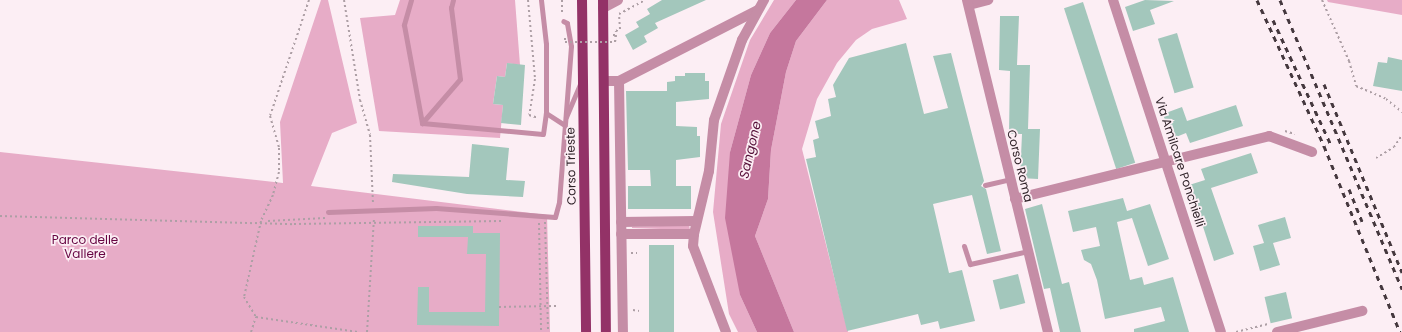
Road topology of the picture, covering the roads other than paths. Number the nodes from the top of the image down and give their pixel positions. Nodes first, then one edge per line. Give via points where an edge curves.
1 (411, 0) edge
2 (453, 0) edge
3 (541, 0) edge
4 (582, 0) edge
5 (764, 0) edge
6 (988, 0) edge
7 (1113, 0) edge
8 (615, 1) edge
9 (969, 2) edge
10 (603, 4) edge
11 (758, 10) junction
12 (563, 21) road end
13 (583, 77) junction
14 (604, 81) junction
15 (618, 81) junction
16 (546, 113) junction
17 (422, 123) junction
18 (563, 124) junction
19 (1312, 152) dead end
20 (1167, 159) junction
21 (1010, 179) junction
22 (985, 185) dead end
23 (1015, 199) junction
24 (328, 212) dead end
25 (696, 221) junction
26 (621, 222) junction
27 (621, 234) junction
28 (694, 234) junction
29 (964, 246) dead end
30 (1028, 251) junction
31 (1362, 311) dead end
32 (586, 332) edge
33 (606, 332) edge
34 (623, 332) edge
35 (726, 332) edge
36 (1048, 332) edge
37 (1221, 332) edge
38 (1277, 332) edge

1 - 17 lane via 404,25
2 - 17 lane via 451,8 460,79
3 - 16 lane via 546,44
4 - 13 main road, Corso Trieste
5 - 11 street
6 - 9 street
7 - 20 street, Via Amilcare Ponchielli
8 - 10 street
9 - 21 street, Corso Roma
10 - 14 main road
11 - 15 street
11 - 25 street via 742,40 714,120 709,171
12 - 18 lane via 567,24 571,46
13 - 18 lane
13 - 32 main road, Corso Trieste
14 - 15 street
14 - 33 main road
15 - 26 street
16 - 17 lane via 543,134
16 - 18 lane
18 - 24 lane via 559,202 555,217 436,208
19 - 20 street via 1269,136
20 - 23 street
20 - 37 street, Via Amilcare Ponchielli
21 - 22 lane
21 - 23 street, Corso Roma
23 - 30 street, Corso Roma
25 - 26 street
25 - 28 street
26 - 27 street
27 - 28 street
27 - 34 street
28 - 35 street via 693,246
29 - 30 lane via 970,264
30 - 36 street, Corso Roma
31 - 38 street

